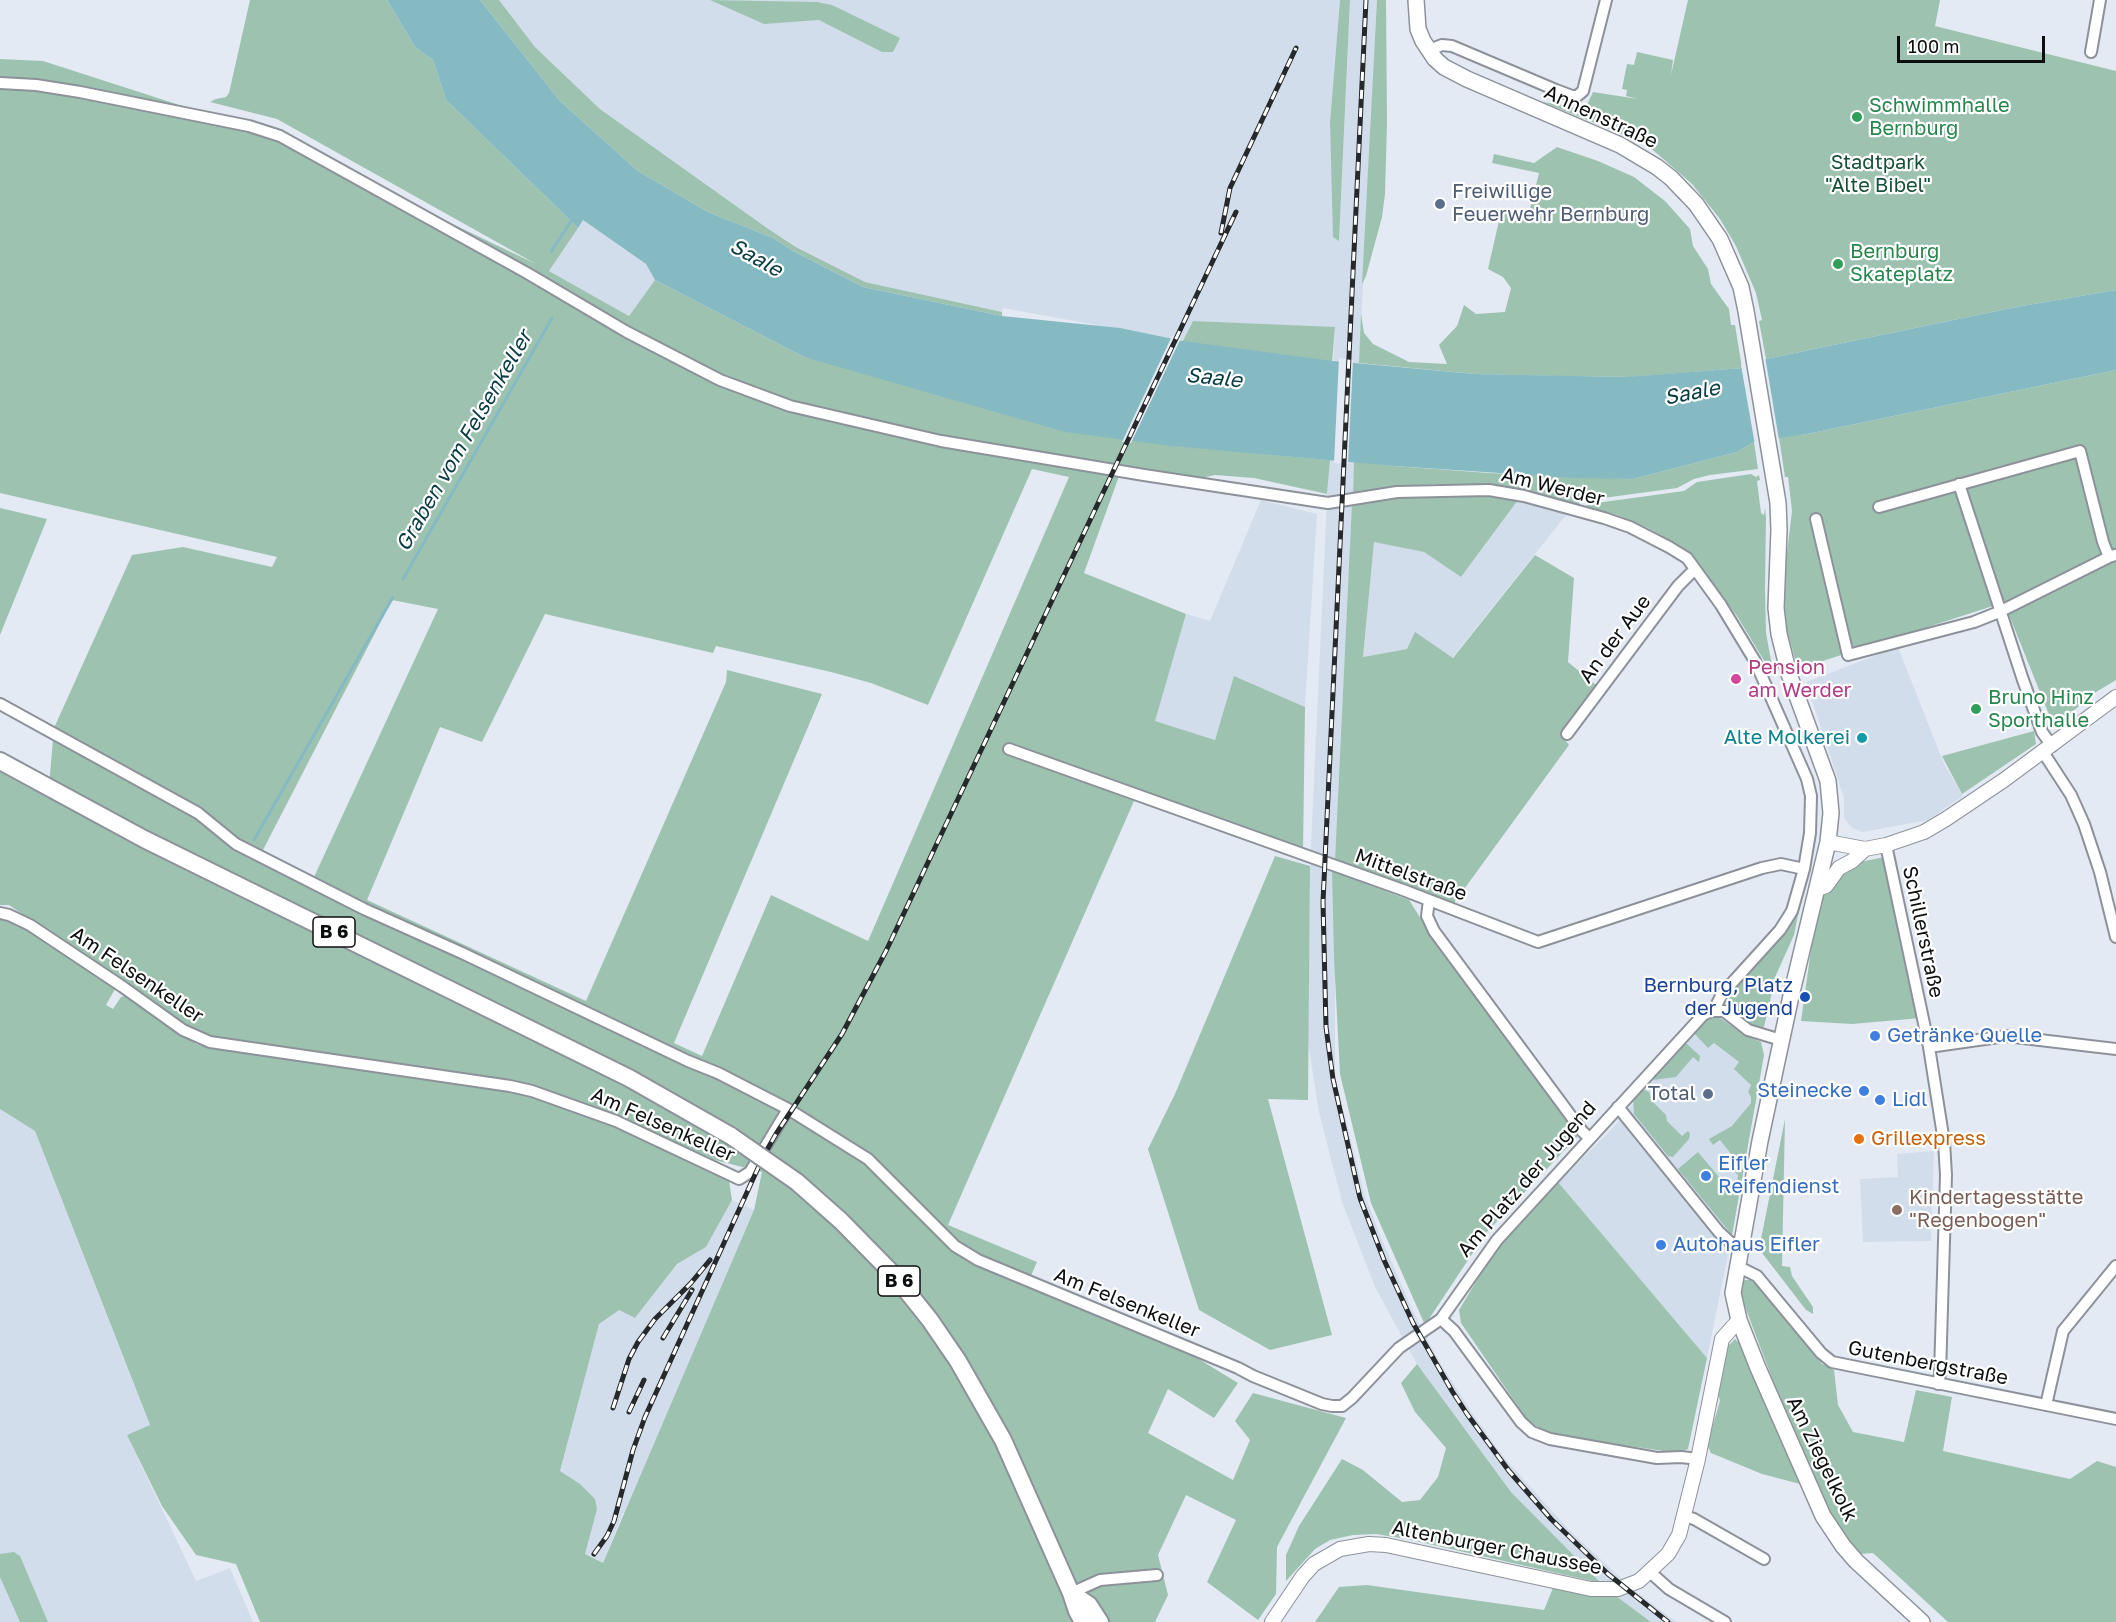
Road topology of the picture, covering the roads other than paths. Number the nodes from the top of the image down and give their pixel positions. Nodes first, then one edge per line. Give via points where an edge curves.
1 (1416, 0) edge
2 (1606, 0) edge
3 (2100, 0) edge
4 (1429, 50) junction
5 (2091, 52) dead end
6 (0, 83) edge
7 (1959, 484) junction
8 (1879, 507) dead end
9 (1816, 519) dead end
10 (2113, 556) edge
11 (1695, 569) junction
12 (2000, 612) junction
13 (2116, 697) edge
14 (0, 704) edge
15 (1566, 734) dead end
16 (1009, 749) dead end
17 (2048, 749) junction
18 (0, 761) edge
19 (1828, 842) junction
20 (1886, 845) junction
21 (1865, 849) junction
22 (1804, 869) junction
23 (1817, 889) junction
24 (1429, 900) junction
25 (0, 913) edge
26 (2116, 937) edge
27 (1718, 1010) junction
28 (1781, 1040) junction
29 (1929, 1047) junction
30 (2116, 1049) edge
31 (1618, 1107) junction
32 (788, 1109) junction
33 (1589, 1138) junction
34 (1740, 1248) junction
35 (1737, 1266) junction
36 (2116, 1266) edge
37 (1441, 1319) junction
38 (1739, 1320) junction
39 (1938, 1384) junction
40 (2046, 1405) junction
41 (1342, 1406) joint
42 (2116, 1419) edge
43 (1698, 1459) junction
44 (1684, 1516) junction
45 (1764, 1559) dead end
46 (1650, 1572) junction
47 (1157, 1575) dead end
48 (1071, 1593) junction
49 (1083, 1622) edge
50 (1100, 1622) edge
51 (1272, 1622) edge
52 (1725, 1622) edge
53 (1922, 1622) edge

1 - 4 main road, Annenstraße via 1418,28
2 - 4 street, Annenstraße via 1581,94 1572,96 1452,46
3 - 5 street
4 - 19 main road, Annenstraße via 1452,72 1620,145 1657,166 1696,204 1720,239 1734,268 1748,322 1779,515 1779,634 1789,674 1828,781 1832,799
6 - 11 street, Am Werder via 80,92 249,126 280,136 627,332 720,380 790,406 940,441 1328,503 1396,492 1489,490 1524,496 1630,527 1669,546
7 - 8 street
7 - 10 street via 2080,451 2103,542
7 - 12 street
9 - 12 street via 1848,655
10 - 12 street
11 - 15 street, An der Aue
11 - 22 street, Am Werder via 1755,661 1807,779 1811,823
12 - 17 street
13 - 17 street
14 - 32 street via 198,813 236,844 364,909
16 - 24 street, Mittelstraße
17 - 20 street via 1935,826
17 - 26 street via 2081,816
18 - 48 main road, B 6, bridge via 144,839 628,1078 731,1136 797,1182 888,1269 958,1361 1004,1440
19 - 21 street
19 - 23 main road
20 - 21 street
20 - 29 street, Schillerstraße
21 - 23 street via 1839,868 1826,886
22 - 24 street, Mittelstraße via 1781,864 1762,868 1538,942
22 - 27 street, Am Werder via 1792,911 1780,930 1722,994
23 - 28 main road
24 - 33 street via 1427,916 1434,931
25 - 32 street, Am Felsenkeller via 30,925 183,1030 210,1042 532,1091 616,1121 739,1179 750,1172
27 - 28 street via 1748,1030
27 - 31 street, Am Platz der Jugend via 1703,1014
28 - 34 main road
29 - 30 street via 2006,1036
29 - 39 street, Schillerstraße via 1945,1165
31 - 33 street, Am Platz der Jugend
31 - 34 street, Am Platz der Jugend via 1719,1233
32 - 41 street, Am Felsenkeller via 867,1159 955,1246 978,1260 1253,1377 1322,1404
33 - 37 street, Am Platz der Jugend via 1493,1245
34 - 35 main road
35 - 38 main road via 1733,1293
35 - 39 street, Gutenbergstraße via 1756,1276 1833,1362
36 - 40 street via 2063,1331
37 - 41 street, Am Platz der Jugend via 1399,1348
37 - 43 street via 1532,1432 1550,1439 1657,1458
38 - 43 street, Altenburger Chaussee via 1722,1339
38 - 53 main road, Am Ziegelkolk via 1829,1526 1856,1561
39 - 40 street, Gutenbergstraße
40 - 42 street, Gutenbergstraße
43 - 44 street, Altenburger Chaussee
44 - 45 street
44 - 46 street, Altenburger Chaussee via 1672,1548
46 - 51 street, Altenburger Chaussee via 1639,1581 1618,1588 1590,1589 1386,1545 1355,1546 1314,1564
46 - 52 street via 1668,1589
47 - 48 street via 1100,1580
48 - 49 main road, B 6
48 - 50 main road, B 6 via 1089,1605

